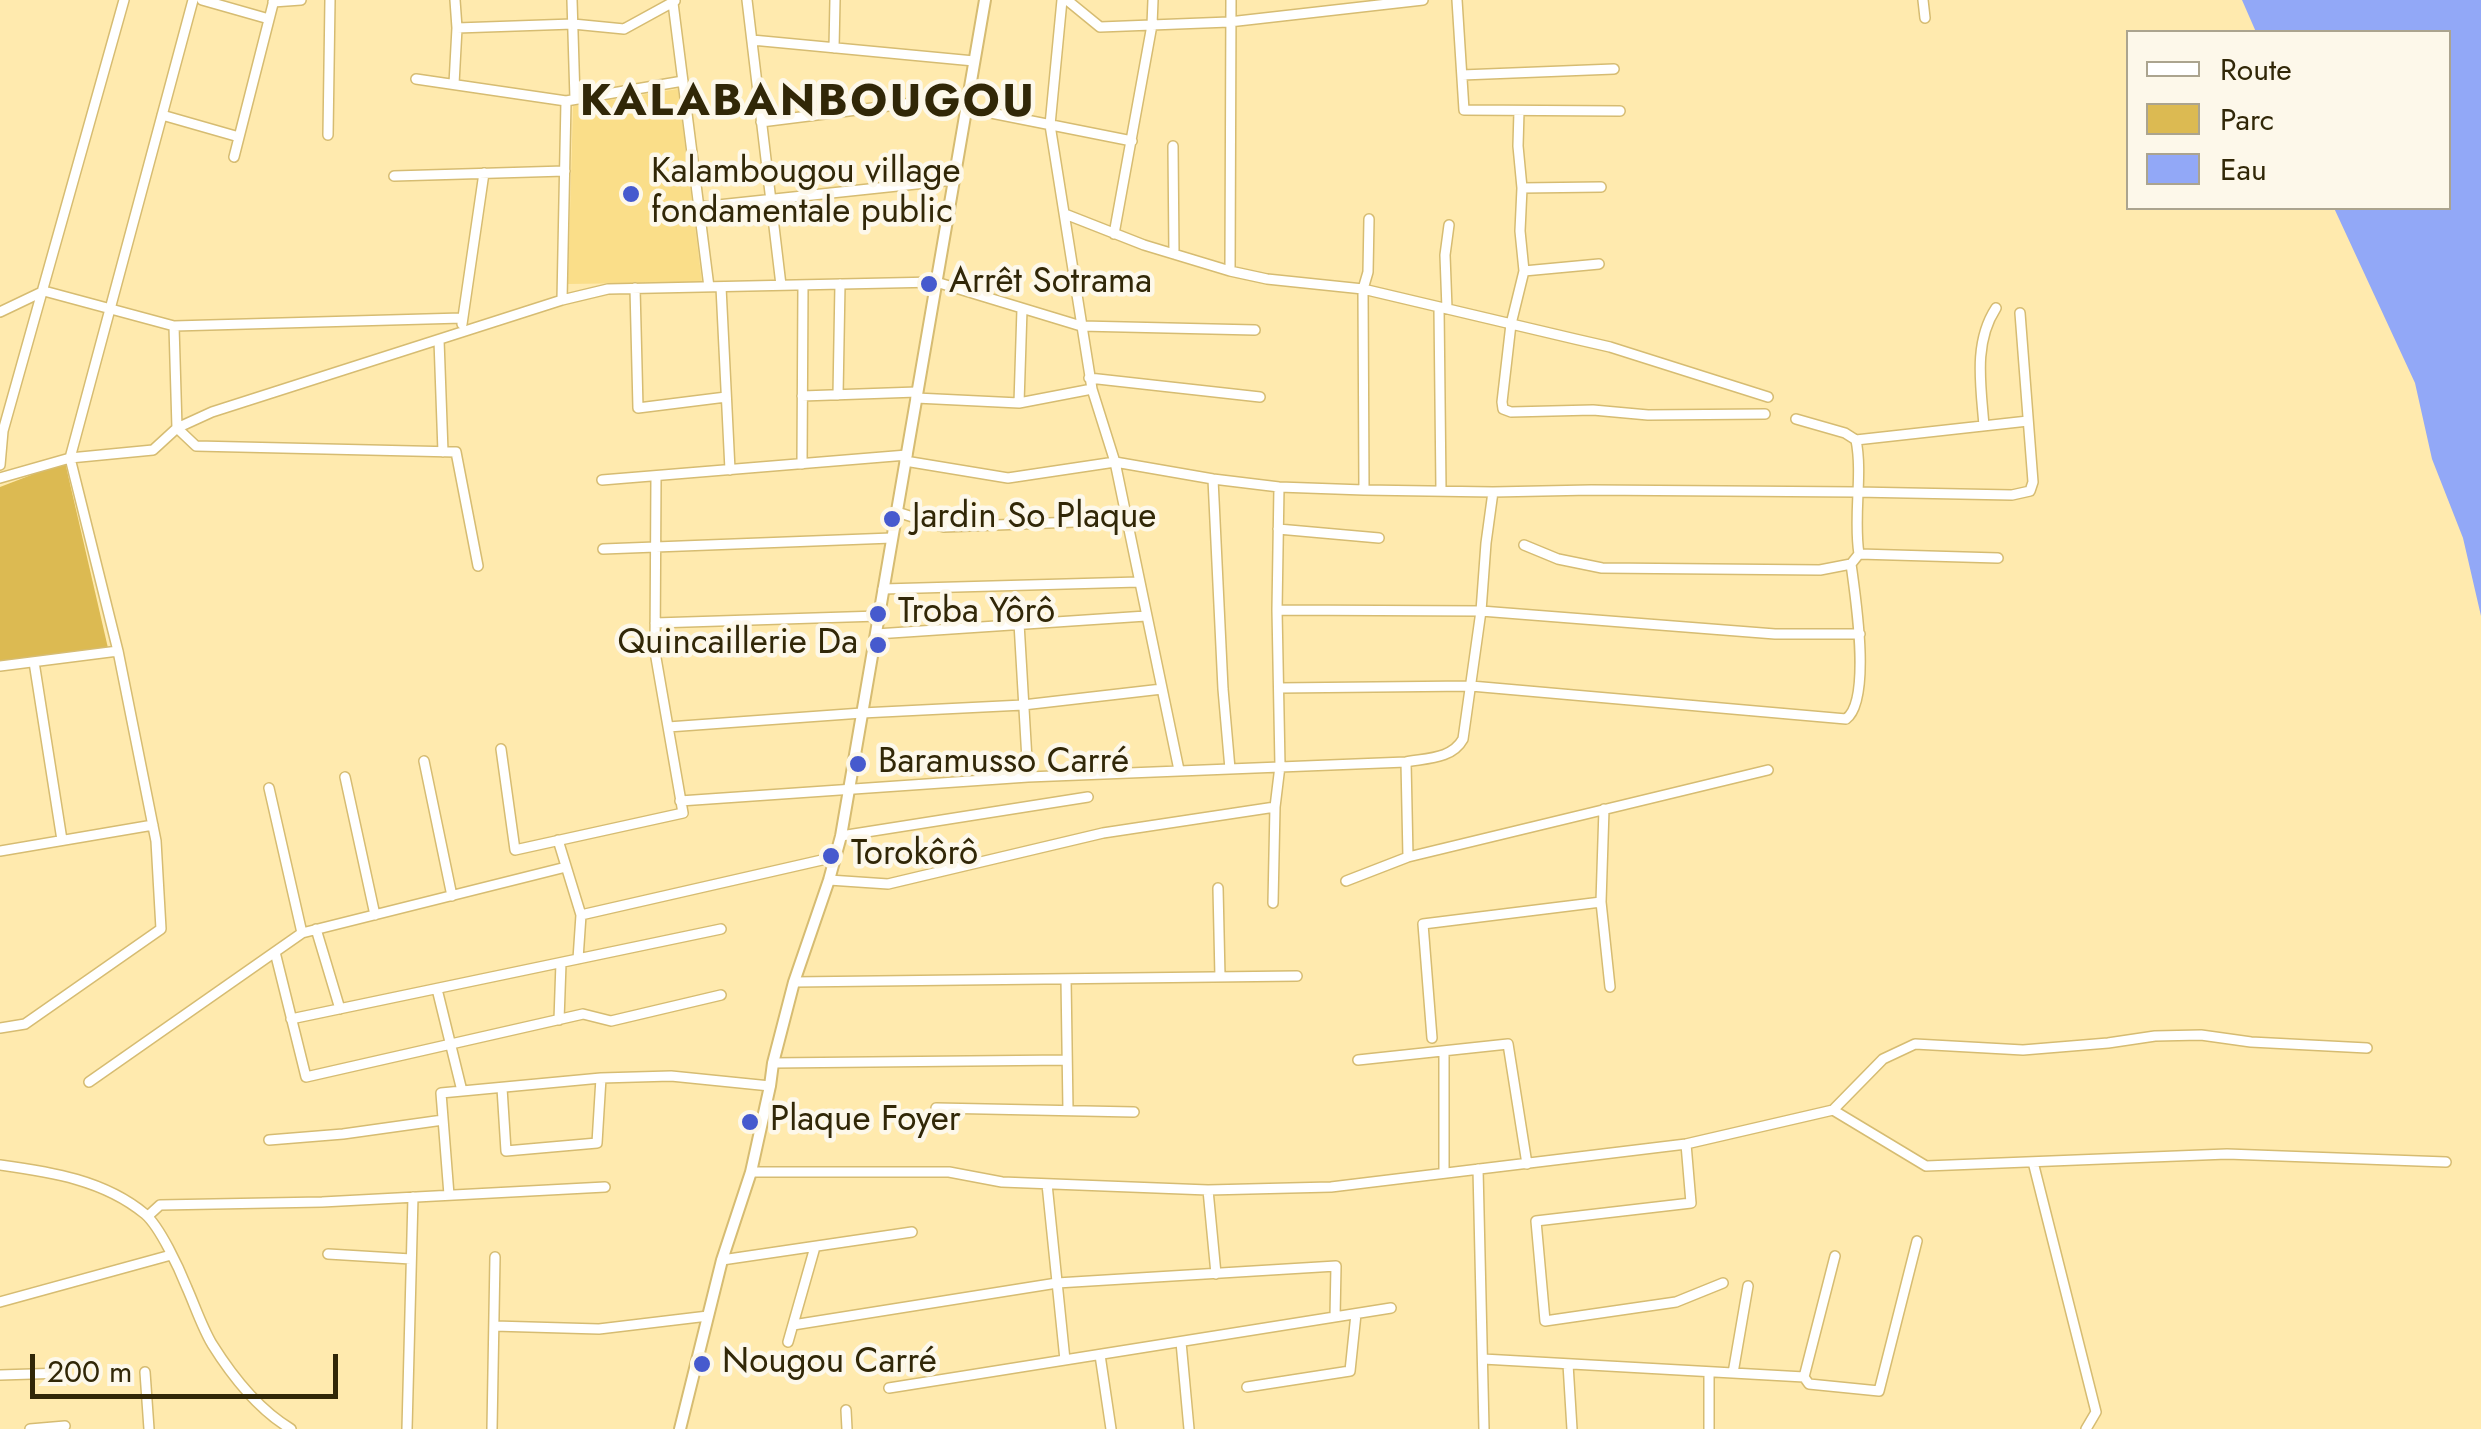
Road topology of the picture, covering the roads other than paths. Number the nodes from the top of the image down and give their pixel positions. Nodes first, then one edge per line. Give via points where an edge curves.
1 (124, 0) edge
2 (193, 0) edge
3 (202, 0) edge
4 (301, 0) edge
5 (330, 0) edge
6 (456, 0) edge
7 (572, 0) edge
8 (747, 0) edge
9 (835, 0) edge
10 (985, 0) edge
11 (1065, 0) edge
12 (1153, 0) edge
13 (1231, 0) edge
14 (1310, 0) edge
15 (1423, 0) edge
16 (1456, 0) edge
17 (1924, 0) edge
18 (274, 1) edge
19 (675, 1) edge
20 (1382, 2) edge
21 (1309, 13) junction
22 (1925, 18) dead end
23 (269, 19) junction
24 (1229, 22) junction
25 (573, 24) junction
26 (1152, 25) junction
27 (457, 28) junction
28 (752, 40) junction
29 (834, 48) junction
30 (974, 61) junction
31 (1614, 69) dead end
32 (1462, 75) junction
33 (416, 79) dead end
34 (683, 81) junction
35 (454, 84) junction
36 (570, 100) junction
37 (968, 102) junction
38 (1518, 110) junction
39 (1620, 111) dead end
40 (162, 115) junction
41 (762, 122) junction
42 (1050, 124) junction
43 (328, 135) dead end
44 (239, 137) junction
45 (1132, 141) junction
46 (1173, 146) dead end
47 (234, 157) dead end
48 (564, 170) junction
49 (484, 173) junction
50 (394, 176) dead end
51 (954, 180) junction
52 (1601, 187) dead end
53 (1522, 188) junction
54 (770, 199) junction
55 (699, 206) junction
56 (1065, 214) junction
57 (1369, 218) dead end
58 (1448, 225) dead end
59 (1114, 234) junction
60 (1174, 254) junction
61 (1599, 264) dead end
62 (1230, 271) junction
63 (1524, 271) junction
64 (936, 282) junction
65 (840, 284) junction
66 (803, 285) junction
67 (781, 286) junction
68 (709, 287) junction
69 (722, 287) junction
70 (635, 288) junction
71 (1363, 290) junction
72 (44, 291) junction
73 (562, 300) junction
74 (1022, 308) junction
75 (1996, 308) dead end
76 (1443, 309) junction
77 (110, 310) junction
78 (0, 312) edge
79 (2020, 313) dead end
80 (462, 318) junction
81 (1512, 324) junction
82 (174, 326) junction
83 (1081, 326) junction
84 (1256, 330) dead end
85 (460, 333) junction
86 (439, 340) junction
87 (1090, 378) junction
88 (1092, 389) junction
89 (838, 395) junction
90 (917, 395) junction
91 (802, 396) junction
92 (726, 397) junction
93 (1768, 397) dead end
94 (1260, 398) dead end
95 (1019, 402) junction
96 (1765, 414) dead end
97 (1796, 420) dead end
98 (2028, 421) junction
99 (1984, 426) junction
100 (176, 428) junction
101 (1856, 440) junction
102 (443, 452) junction
103 (70, 458) junction
104 (906, 458) junction
105 (1115, 462) junction
106 (802, 464) junction
107 (0, 465) edge
108 (730, 470) junction
109 (656, 476) junction
110 (0, 478) edge
111 (1213, 479) junction
112 (602, 480) dead end
113 (1280, 487) junction
114 (1364, 490) junction
115 (1441, 490) junction
116 (1493, 492) junction
117 (1856, 492) junction
118 (896, 512) junction
119 (1127, 520) junction
120 (1278, 529) junction
121 (892, 538) junction
122 (1379, 538) dead end
123 (1524, 545) dead end
124 (655, 547) junction
125 (603, 548) dead end
126 (1859, 554) junction
127 (1998, 558) dead end
128 (1851, 564) junction
129 (478, 566) dead end
130 (1139, 582) junction
131 (884, 590) junction
132 (1277, 610) junction
133 (1481, 611) junction
134 (879, 616) junction
135 (1146, 616) junction
136 (655, 622) junction
137 (1019, 623) junction
138 (876, 634) junction
139 (1860, 634) junction
140 (118, 652) junction
141 (34, 662) junction
142 (0, 666) edge
143 (1471, 686) junction
144 (1279, 688) junction
145 (1162, 690) junction
146 (1022, 704) junction
147 (862, 712) junction
148 (668, 727) junction
149 (501, 749) dead end
150 (424, 761) dead end
151 (1406, 762) junction
152 (1280, 766) junction
153 (1230, 768) junction
154 (1178, 770) junction
155 (1768, 770) dead end
156 (345, 777) dead end
157 (1028, 777) junction
158 (270, 788) dead end
159 (849, 789) junction
160 (1088, 797) dead end
161 (680, 801) junction
162 (1274, 807) junction
163 (1604, 809) junction
164 (153, 825) junction
165 (841, 836) junction
166 (62, 840) junction
167 (558, 840) junction
168 (0, 851) edge
169 (835, 857) junction
170 (1408, 857) junction
171 (566, 867) junction
172 (830, 880) junction
173 (1346, 881) dead end
174 (1218, 888) dead end
175 (452, 896) junction
176 (1273, 902) dead end
177 (1602, 902) junction
178 (375, 915) junction
179 (581, 915) junction
180 (316, 930) junction
181 (721, 930) dead end
182 (302, 933) junction
183 (275, 952) junction
184 (578, 960) junction
185 (561, 963) junction
186 (1297, 976) dead end
187 (1220, 977) junction
188 (1066, 979) junction
189 (794, 982) junction
190 (1610, 987) dead end
191 (437, 989) junction
192 (721, 996) dead end
193 (340, 1009) junction
194 (292, 1019) junction
195 (558, 1020) junction
196 (0, 1028) edge
197 (1432, 1038) dead end
198 (450, 1044) junction
199 (2367, 1048) dead end
200 (1444, 1050) junction
201 (1068, 1060) junction
202 (1358, 1060) dead end
203 (773, 1063) junction
204 (601, 1078) junction
205 (89, 1082) dead end
206 (770, 1086) junction
207 (502, 1088) junction
208 (462, 1091) junction
209 (936, 1108) dead end
210 (1068, 1110) junction
211 (1833, 1110) junction
212 (1134, 1112) dead end
213 (443, 1120) junction
214 (270, 1140) dead end
215 (1686, 1144) junction
216 (2033, 1162) junction
217 (2446, 1162) dead end
218 (1526, 1164) junction
219 (0, 1165) edge
220 (1478, 1169) junction
221 (752, 1172) junction
222 (1444, 1173) junction
223 (1047, 1184) junction
224 (606, 1187) dead end
225 (1208, 1190) junction
226 (448, 1195) junction
227 (413, 1197) junction
228 (148, 1216) junction
229 (912, 1232) dead end
230 (1917, 1242) dead end
231 (815, 1246) junction
232 (171, 1254) junction
233 (328, 1254) dead end
234 (1835, 1256) dead end
235 (495, 1257) dead end
236 (411, 1259) junction
237 (722, 1260) junction
238 (1216, 1274) junction
239 (1057, 1283) junction
240 (1724, 1283) dead end
241 (1748, 1286) dead end
242 (0, 1302) edge
243 (1391, 1308) dead end
244 (1356, 1314) junction
245 (708, 1316) junction
246 (1334, 1317) junction
247 (793, 1325) junction
248 (494, 1326) junction
249 (788, 1342) dead end
250 (1181, 1342) junction
251 (1100, 1354) junction
252 (1482, 1359) junction
253 (1065, 1360) junction
254 (1568, 1364) junction
255 (145, 1372) dead end
256 (1710, 1372) junction
257 (1732, 1373) junction
258 (64, 1374) dead end
259 (0, 1375) edge
260 (1804, 1377) junction
261 (1247, 1387) dead end
262 (888, 1388) dead end
263 (846, 1410) dead end
264 (65, 1426) dead end
265 (30, 1429) edge
266 (149, 1429) edge
267 (291, 1429) edge
268 (407, 1429) edge
269 (492, 1429) edge
270 (680, 1429) edge
271 (847, 1429) edge
272 (1111, 1429) edge
273 (1190, 1429) edge
274 (1484, 1429) edge
275 (1572, 1429) edge
276 (1709, 1429) edge
277 (2086, 1429) edge

1 - 72 street
2 - 40 street
3 - 23 street
4 - 18 street
5 - 43 street
6 - 27 street
7 - 25 street
8 - 28 street
9 - 29 street
10 - 30 street
11 - 26 street via 1100,28
11 - 42 street
12 - 26 street
13 - 24 street
14 - 21 street
15 - 20 street
16 - 32 street
17 - 22 street
18 - 23 street
19 - 25 street via 624,29
19 - 34 street
20 - 21 street
21 - 24 street
23 - 44 street
24 - 26 street
24 - 62 street
25 - 27 street
25 - 36 street
26 - 45 street
27 - 35 street
28 - 29 street
28 - 41 street
29 - 30 street
30 - 37 street
31 - 32 street
32 - 38 street via 1464,110
33 - 35 street
34 - 36 street
34 - 55 street
35 - 36 street
36 - 48 street
37 - 41 street
37 - 42 street
37 - 51 street
38 - 39 street
38 - 53 street
40 - 44 street
40 - 77 street
41 - 54 street
42 - 45 street
42 - 56 street
44 - 47 street
45 - 59 street
46 - 60 street
48 - 49 street
48 - 73 street
49 - 50 street
49 - 80 street
51 - 54 street
51 - 64 street
52 - 53 street
53 - 63 street
54 - 55 street
54 - 67 street
55 - 68 street
56 - 59 street
56 - 83 street
57 - 71 street
58 - 76 street
59 - 60 street
60 - 62 street
61 - 63 street
62 - 71 street
63 - 81 street
64 - 65 street
64 - 74 street
64 - 90 street
65 - 66 street
65 - 89 street
66 - 67 street
66 - 91 street
67 - 69 street
68 - 69 street
68 - 70 street
69 - 92 street
70 - 73 street
70 - 92 street via 638,408
71 - 76 street
71 - 114 street
72 - 77 street
72 - 78 street
72 - 107 street via 3,431
73 - 85 street
74 - 83 street
74 - 95 street
75 - 99 street via 1981,344
76 - 81 street
76 - 115 street
77 - 82 street
77 - 103 street
79 - 98 street
80 - 82 street
80 - 85 street
81 - 93 street
81 - 96 street via 1502,402 1511,412
82 - 100 street
83 - 84 street
83 - 87 street
85 - 86 street
86 - 100 street
86 - 102 street
87 - 88 street
87 - 94 street
88 - 95 street
88 - 105 street
89 - 90 street
89 - 91 street
90 - 95 street
90 - 104 street
91 - 106 street
92 - 108 street
97 - 101 street
98 - 99 street
98 - 117 street via 2030,491
99 - 101 street
100 - 102 street via 196,446
100 - 103 street via 154,450
101 - 117 street
102 - 129 street via 456,452
103 - 110 street
103 - 140 street
104 - 105 street via 1008,478
104 - 106 street
104 - 118 street
105 - 111 street
105 - 119 street
106 - 108 street
108 - 109 street
109 - 112 street
109 - 124 street
111 - 113 street
111 - 153 street
113 - 114 street
113 - 120 street
114 - 115 street
115 - 116 street
116 - 117 street
116 - 133 street
117 - 126 street
118 - 119 street via 944,526
118 - 121 street
119 - 130 street
120 - 122 street
120 - 132 street
121 - 124 street
121 - 131 street
123 - 128 street via 1619,570 1820,570
124 - 125 street
124 - 136 street
126 - 127 street
126 - 128 street
128 - 139 street
130 - 131 street
130 - 135 street
131 - 134 street
132 - 133 street
132 - 144 street
133 - 139 street via 1776,634
133 - 143 street
134 - 136 street
134 - 138 street
135 - 137 street
135 - 145 street
136 - 148 street
137 - 138 street
137 - 146 street
138 - 147 street
139 - 143 street via 1856,702 1846,719
140 - 141 street
140 - 164 street
141 - 142 street
141 - 166 street
143 - 144 street
143 - 151 street via 1458,749
144 - 152 street
145 - 146 street
145 - 154 street
146 - 147 street
146 - 157 street
147 - 148 street
147 - 159 street
148 - 161 street
149 - 167 street via 514,850
150 - 175 street
151 - 152 street
151 - 170 street
152 - 153 street
152 - 162 street
153 - 154 street
154 - 157 street
155 - 163 street
156 - 178 street
157 - 159 street
158 - 182 street
159 - 161 street
159 - 165 street
160 - 165 street
161 - 167 street via 682,813
162 - 172 street via 1104,833 888,884
162 - 176 street
163 - 170 street
163 - 177 street
164 - 166 street
164 - 196 street via 161,928 24,1024
165 - 169 street
166 - 168 street
167 - 171 street
169 - 172 street
169 - 179 street
170 - 173 street
171 - 175 street
171 - 179 street
172 - 189 street
174 - 187 street
175 - 178 street
177 - 190 street
177 - 197 street via 1423,924
178 - 180 street
179 - 184 street
180 - 182 street
180 - 193 street
181 - 184 street
182 - 183 street
183 - 194 street
183 - 205 street
184 - 185 street
185 - 191 street
185 - 195 street
186 - 187 street
187 - 188 street
188 - 189 street
188 - 201 street
189 - 203 street
191 - 193 street
191 - 198 street
192 - 195 street via 610,1021 583,1014
193 - 194 street
194 - 198 street via 306,1077
195 - 198 street
198 - 208 street
199 - 211 street via 2200,1036 2022,1050 1915,1044 1883,1058
200 - 202 street
200 - 218 street via 1508,1044
200 - 222 street
201 - 203 street
201 - 210 street
203 - 206 street
204 - 206 street via 671,1076
204 - 207 street
204 - 207 street via 598,1144 506,1151
206 - 221 street
207 - 208 street
208 - 213 street via 441,1093
209 - 210 street
210 - 212 street
211 - 215 street
211 - 216 street via 1926,1166
213 - 214 street
213 - 226 street
215 - 218 street
215 - 240 street via 1692,1202 1536,1221 1545,1322 1676,1302
216 - 217 street via 2227,1154
216 - 277 street via 2096,1412
218 - 220 street
219 - 228 street via 104,1187
220 - 222 street
220 - 252 street
221 - 223 street via 949,1172
221 - 237 street
222 - 225 street via 1331,1187
223 - 225 street
223 - 239 street
224 - 226 street
225 - 238 street
226 - 227 street
227 - 228 street via 160,1205
227 - 236 street
228 - 232 street
229 - 231 street
230 - 260 street via 1879,1391 1809,1384
231 - 237 street
231 - 247 street
232 - 242 street
232 - 267 street via 210,1342 241,1384
233 - 236 street
234 - 260 street
235 - 248 street
236 - 268 street
237 - 245 street
238 - 239 street
238 - 246 street via 1336,1266
239 - 247 street
239 - 253 street
241 - 257 street
243 - 244 street
244 - 246 street
244 - 261 street via 1350,1371
245 - 248 street via 599,1330
245 - 270 street
246 - 250 street
247 - 249 street
248 - 269 street
250 - 251 street
250 - 273 street
251 - 253 street
251 - 272 street
252 - 254 street
252 - 274 street
253 - 262 street
254 - 256 street
254 - 275 street
255 - 266 street
256 - 257 street
256 - 276 street
257 - 260 street
258 - 259 street
263 - 271 street
264 - 265 street

